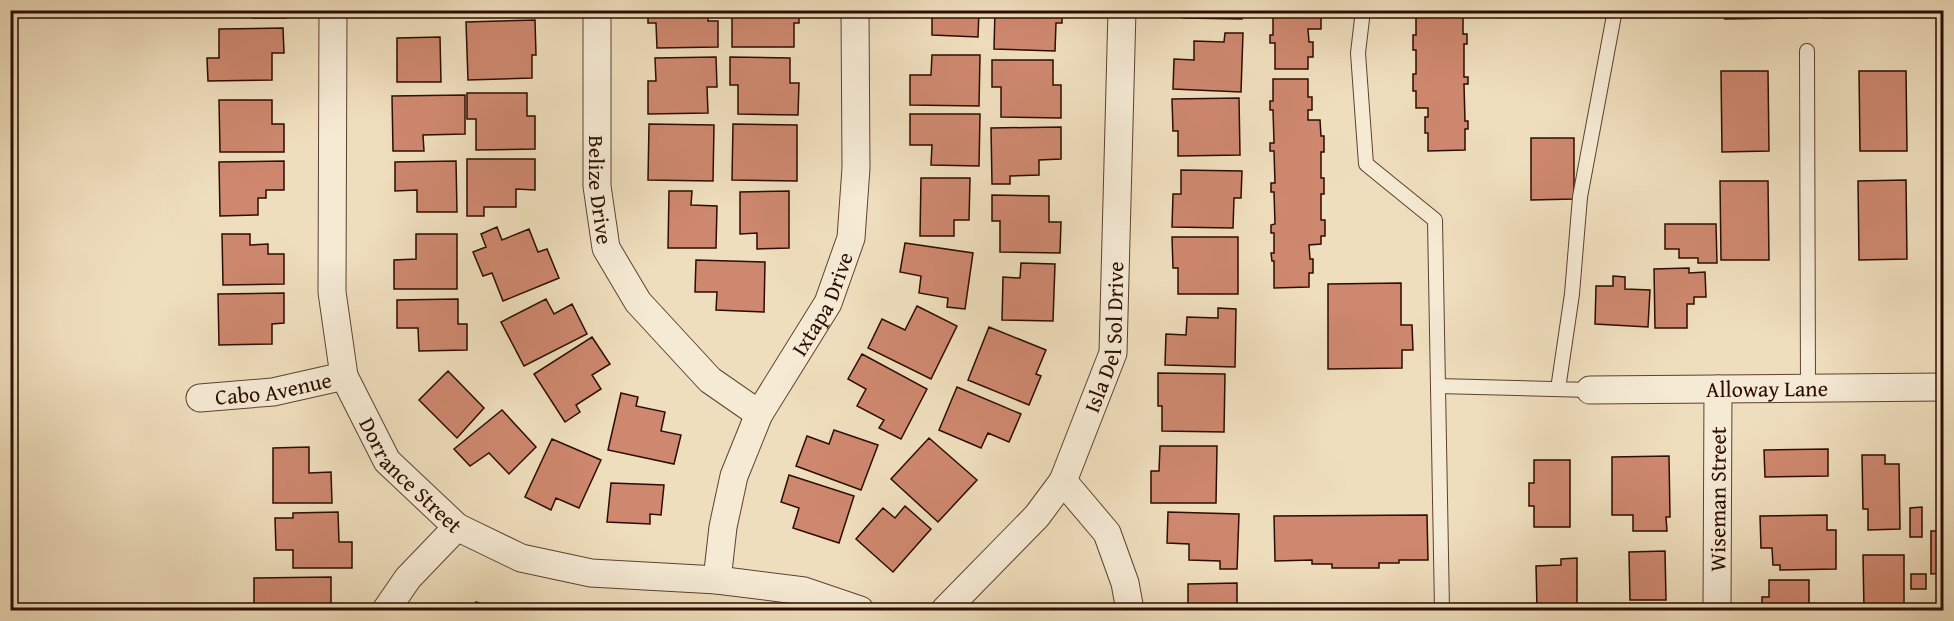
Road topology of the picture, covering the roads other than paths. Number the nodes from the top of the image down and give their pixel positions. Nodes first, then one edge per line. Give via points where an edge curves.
1 (333, 10) edge
2 (597, 10) edge
3 (855, 10) edge
4 (1122, 10) edge
5 (1363, 10) edge
6 (1615, 10) edge
7 (1807, 51) dead end
8 (344, 376) junction
9 (1438, 386) junction
10 (1944, 387) edge
11 (1808, 388) junction
12 (1558, 389) junction
13 (1718, 389) junction
14 (1590, 390) joint
15 (200, 398) dead end
16 (759, 414) junction
17 (1063, 481) junction
18 (457, 527) junction
19 (717, 580) junction
20 (386, 610) edge
21 (860, 610) edge
22 (945, 610) edge
23 (1130, 610) edge
24 (1442, 610) edge
25 (1717, 610) edge

1 - 8 street, Dorrance Street via 332,292
2 - 16 street, Belize Drive via 597,186 606,248 638,302 710,380
3 - 16 street, Ixtapa Drive via 856,168 851,238 828,303
4 - 17 street, Isla Del Sol Drive via 1113,353
5 - 9 lane via 1358,53 1366,164 1435,220
6 - 12 lane via 1580,197 1572,294
7 - 11 lane
8 - 15 street, Cabo Avenue via 273,392
8 - 18 street, Dorrance Street via 387,461
9 - 12 lane
9 - 24 lane
10 - 11 street, Alloway Lane
11 - 13 street, Alloway Lane
12 - 14 lane
13 - 14 street, Alloway Lane
13 - 25 street, Wiseman Street
16 - 19 street, Ixtapa Drive via 734,476
17 - 22 street, Isla Del Sol Drive via 1037,516
17 - 23 street via 1107,533
18 - 19 street, Dorrance Street via 520,558 591,573
18 - 20 street via 408,578
19 - 21 street, Dorrance Street via 804,591

